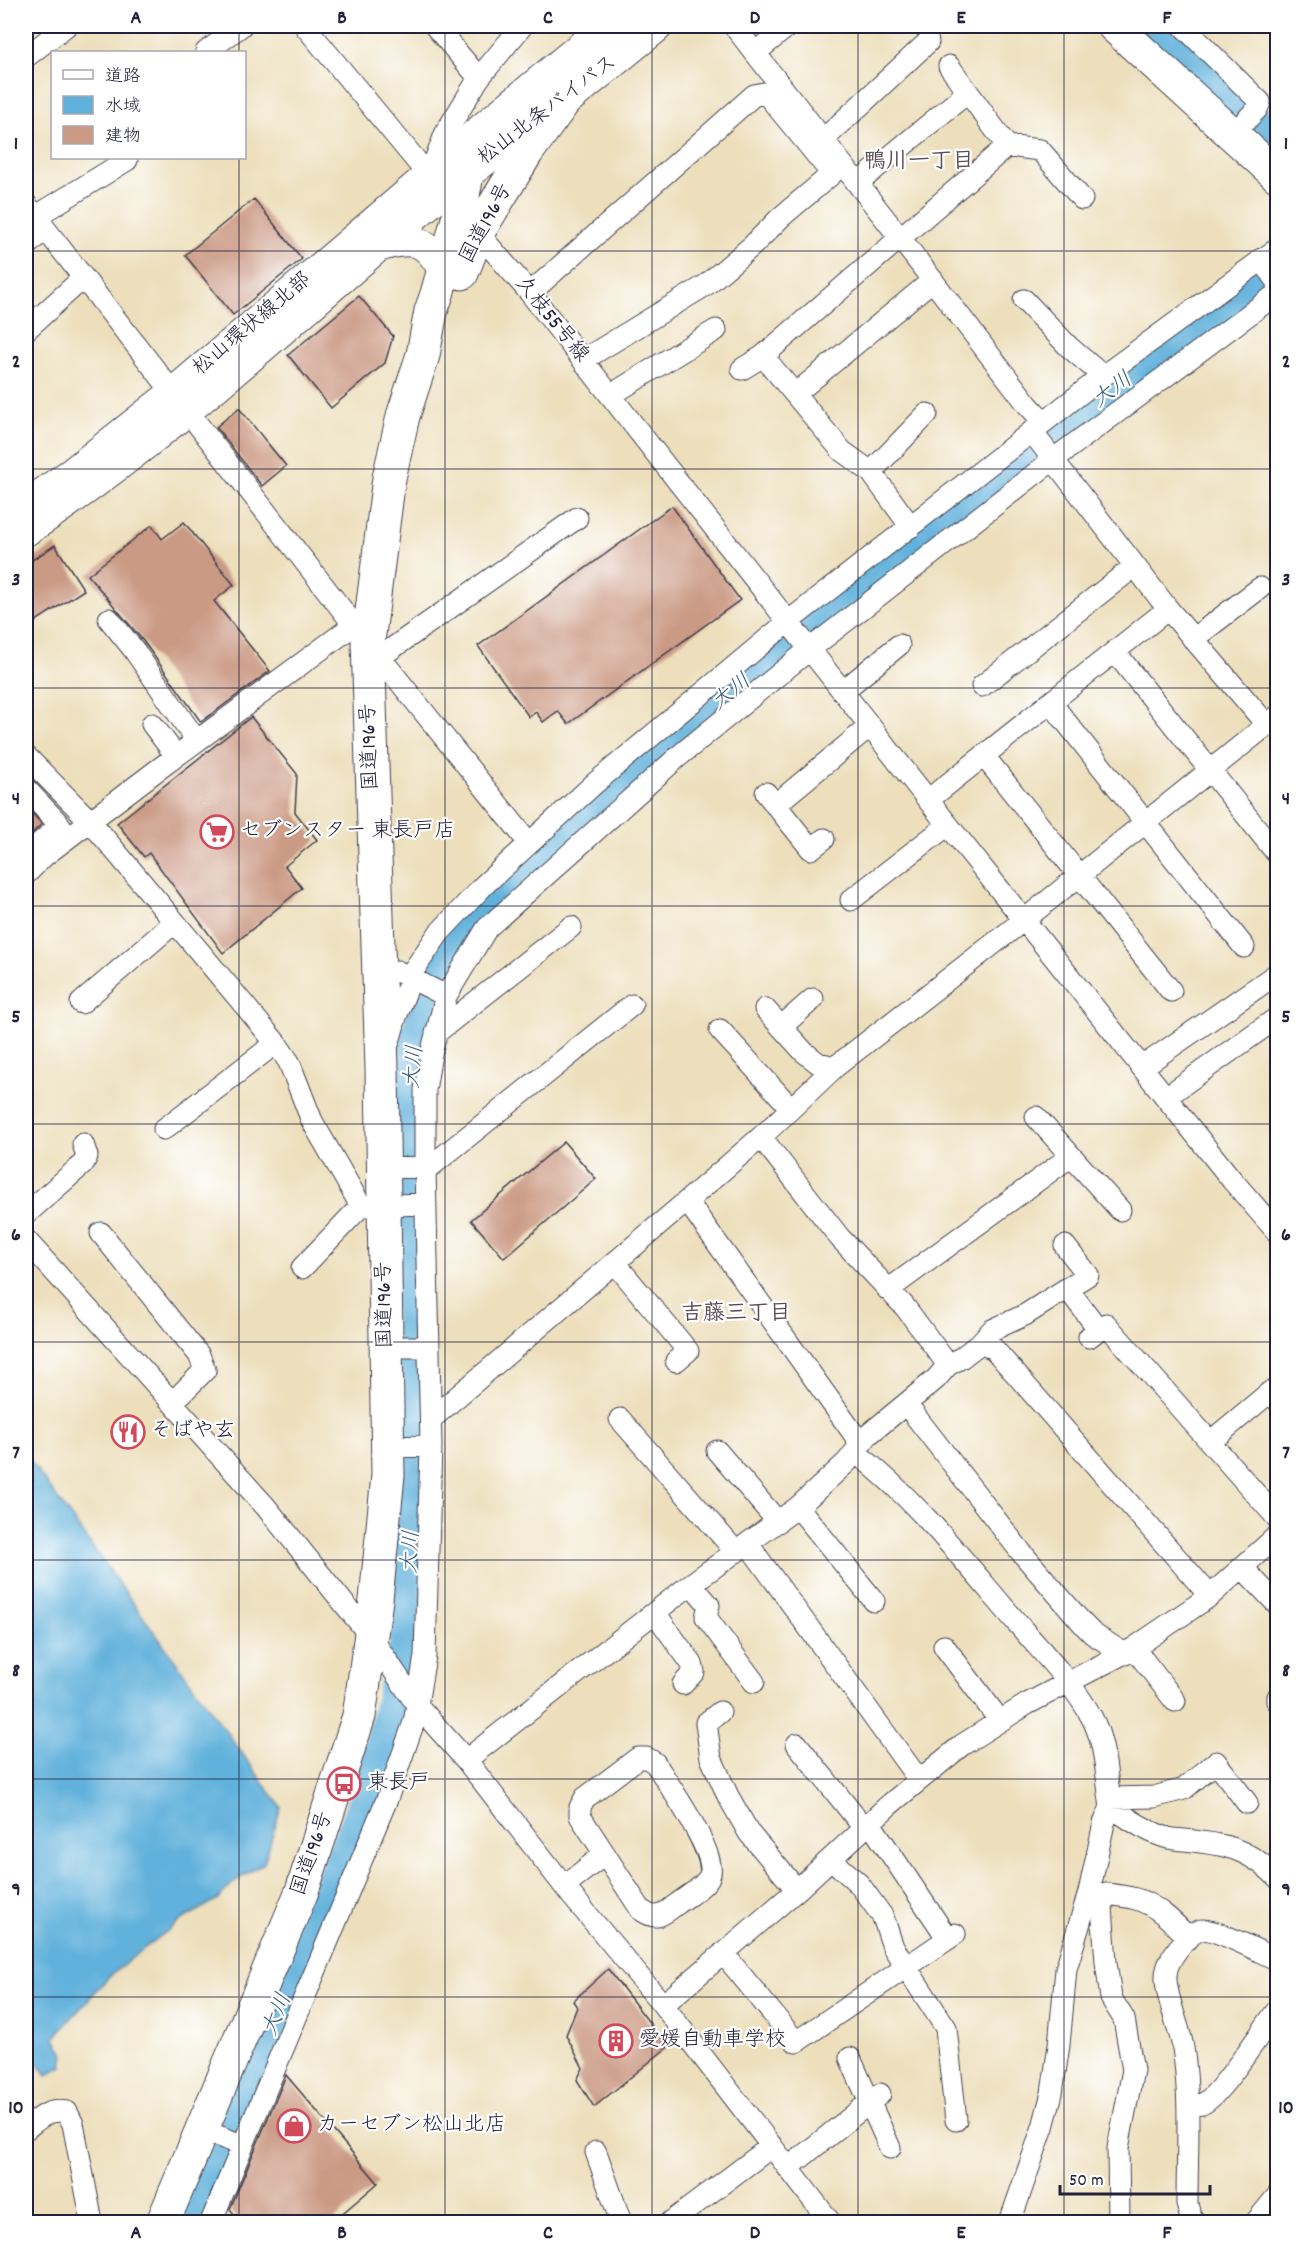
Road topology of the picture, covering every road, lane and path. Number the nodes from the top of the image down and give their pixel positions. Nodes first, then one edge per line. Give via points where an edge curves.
1 (66, 26) edge
2 (241, 26) edge
3 (305, 26) edge
4 (435, 26) edge
5 (522, 26) edge
6 (608, 26) edge
7 (656, 26) edge
8 (734, 26) edge
9 (788, 26) edge
10 (1114, 26) edge
11 (1183, 26) edge
12 (915, 46) dead end
13 (207, 51) edge
14 (756, 52) junction
15 (26, 57) edge
16 (949, 66) dead end
17 (479, 78) junction
18 (968, 92) junction
19 (565, 100) junction
20 (1236, 131) junction
21 (474, 137) joint
22 (824, 139) junction
23 (1007, 146) junction
24 (127, 160) dead end
25 (1278, 176) edge
26 (858, 183) junction
27 (455, 197) junction
28 (1082, 199) dead end
29 (35, 217) edge
30 (901, 239) junction
31 (26, 246) edge
32 (381, 246) junction
33 (1269, 253) edge
34 (444, 272) junction
35 (83, 278) junction
36 (933, 280) junction
37 (1278, 282) edge
38 (1278, 292) edge
39 (530, 293) junction
40 (1024, 300) dead end
41 (26, 330) edge
42 (716, 330) dead end
43 (423, 355) junction
44 (763, 356) junction
45 (583, 360) junction
46 (742, 369) dead end
47 (1103, 376) junction
48 (795, 394) junction
49 (611, 395) junction
50 (180, 402) junction
51 (927, 414) dead end
52 (1043, 441) junction
53 (871, 472) junction
54 (26, 506) edge
55 (577, 518) dead end
56 (911, 527) junction
57 (26, 531) edge
58 (1135, 566) junction
59 (1260, 588) dead end
60 (1168, 609) junction
61 (109, 619) dead end
62 (789, 621) junction
63 (1194, 639) junction
64 (367, 641) junction
65 (899, 645) dead end
66 (810, 649) junction
67 (1115, 652) junction
68 (982, 686) dead end
69 (843, 691) junction
70 (1051, 703) junction
71 (1274, 722) edge
72 (152, 723) dead end
73 (870, 726) junction
74 (196, 740) junction
75 (26, 756) edge
76 (176, 756) junction
77 (984, 756) junction
78 (1210, 771) junction
79 (26, 789) edge
80 (928, 800) junction
81 (91, 822) junction
82 (1145, 823) junction
83 (948, 825) junction
84 (824, 839) dead end
85 (529, 843) junction
86 (26, 855) edge
87 (1278, 855) edge
88 (26, 874) edge
89 (1078, 876) junction
90 (851, 900) dead end
91 (1024, 920) junction
92 (175, 922) junction
93 (571, 927) dead end
94 (1244, 947) dead end
95 (405, 972) junction
96 (1278, 973) edge
97 (1171, 991) dead end
98 (446, 996) junction
99 (813, 999) dead end
100 (81, 1003) dead end
101 (632, 1005) dead end
102 (765, 1009) dead end
103 (1278, 1017) edge
104 (781, 1027) junction
105 (720, 1030) dead end
106 (436, 1033) junction
107 (276, 1043) junction
108 (835, 1067) junction
109 (1142, 1067) junction
110 (1166, 1097) junction
111 (790, 1107) junction
112 (1036, 1117) dead end
113 (164, 1129) dead end
114 (761, 1137) junction
115 (83, 1144) dead end
116 (1071, 1156) junction
117 (391, 1168) junction
118 (423, 1168) junction
119 (687, 1201) junction
120 (424, 1204) junction
121 (382, 1206) junction
122 (1120, 1210) dead end
123 (26, 1214) edge
124 (102, 1233) dead end
125 (1278, 1233) edge
126 (26, 1240) edge
127 (1065, 1246) dead end
128 (615, 1263) junction
129 (302, 1268) dead end
130 (1067, 1288) junction
131 (888, 1290) junction
132 (979, 1344) junction
133 (395, 1347) junction
134 (427, 1347) junction
135 (676, 1361) dead end
136 (948, 1365) junction
137 (1278, 1401) edge
138 (173, 1402) junction
139 (906, 1404) junction
140 (431, 1419) junction
141 (620, 1419) dead end
142 (1210, 1442) junction
143 (429, 1446) junction
144 (396, 1447) junction
145 (858, 1448) junction
146 (717, 1451) dead end
147 (798, 1507) junction
148 (1278, 1519) edge
149 (778, 1522) junction
150 (1278, 1535) edge
151 (742, 1548) junction
152 (1242, 1567) junction
153 (692, 1584) junction
154 (1210, 1596) junction
155 (874, 1601) dead end
156 (1278, 1605) edge
157 (656, 1612) junction
158 (371, 1637) junction
159 (944, 1646) dead end
160 (1130, 1651) junction
161 (754, 1682) dead end
162 (1067, 1683) junction
163 (683, 1684) dead end
164 (1278, 1697) edge
165 (1175, 1701) dead end
166 (1278, 1702) edge
167 (417, 1705) junction
168 (720, 1712) dead end
169 (1000, 1721) junction
170 (797, 1744) dead end
171 (466, 1760) junction
172 (919, 1780) junction
173 (1110, 1802) junction
174 (1247, 1803) dead end
175 (867, 1826) junction
176 (605, 1854) junction
177 (831, 1859) junction
178 (1273, 1865) edge
179 (564, 1886) junction
180 (797, 1890) junction
181 (1095, 1893) junction
182 (1189, 1938) junction
183 (723, 1953) junction
184 (1278, 1960) edge
185 (907, 1968) junction
186 (663, 2005) junction
187 (1278, 2009) edge
188 (850, 2058) dead end
189 (875, 2098) junction
190 (1188, 2105) junction
191 (960, 2106) dead end
192 (26, 2129) edge
193 (209, 2133) junction
194 (240, 2145) junction
195 (772, 2146) junction
196 (890, 2148) dead end
197 (596, 2152) dead end
198 (788, 2168) junction
199 (1278, 2195) edge
200 (92, 2223) edge
201 (164, 2223) edge
202 (211, 2223) edge
203 (621, 2223) edge
204 (671, 2223) edge
205 (830, 2223) edge
206 (1010, 2223) edge
207 (1119, 2223) edge
208 (1195, 2223) edge
209 (1256, 2223) edge

1 - 15 street
2 - 13 street
3 - 27 street, 久枝55号線
4 - 17 street
5 - 17 street
6 - 21 main road, 松山北条バイパス
7 - 19 main road, 松山北条バイパス
8 - 14 street
9 - 14 street
10 - 20 main road
11 - 20 street via 1260,102
12 - 22 street
14 - 22 street
16 - 18 street
17 - 27 street via 446,132
18 - 23 street
18 - 26 street
19 - 27 main road, 松山北条バイパス via 519,133
19 - 27 main road, 国道196号 via 527,152
20 - 25 main road
21 - 27 main road, 国道196号
22 - 26 street
23 - 28 street via 1040,150
23 - 30 street
24 - 29 street
26 - 30 street
27 - 32 street, 松山環状線北部
27 - 34 main road, 国道196号
27 - 39 street, 久枝55号線
27 - 43 main road, 国道196号 via 444,317
27 - 50 street, 松山環状線北部
29 - 31 street
29 - 35 street
30 - 36 street
30 - 44 street
32 - 34 street via 396,241 420,243 434,254
32 - 50 street, 松山環状線北部
33 - 37 street
33 - 47 street
34 - 43 main road, 国道196号 via 431,311
35 - 41 street
35 - 50 street
36 - 48 street
36 - 52 street via 1028,405
38 - 52 street
39 - 45 street, 久枝55号線
39 - 45 street via 754,95 764,93 769,98 832,174 706,285
40 - 47 street
42 - 49 street
43 - 64 main road, 国道196号 via 389,478
44 - 46 street
44 - 48 street
45 - 49 street, 久枝55号線
47 - 52 street
48 - 53 street via 842,451
49 - 62 street, 久枝55号線
50 - 54 street, 松山環状線北部
50 - 57 street, 松山環状線北部 via 73,500
50 - 64 street
51 - 53 street
52 - 56 street
52 - 58 street
52 - 66 street
53 - 56 street
55 - 64 street
56 - 62 street
58 - 60 street
58 - 68 street via 1063,611
59 - 63 street
60 - 63 street
60 - 67 street
61 - 74 street
62 - 66 street, 久枝55号線
62 - 85 street
63 - 71 street
64 - 74 street
64 - 85 street
64 - 95 main road, 国道196号
65 - 69 street
66 - 69 street, 久枝55号線
66 - 98 street via 663,769 487,928
67 - 70 street
67 - 78 street
69 - 73 street, 久枝55号線
70 - 77 street
70 - 82 street
71 - 78 street
72 - 76 street
73 - 80 street, 久枝55号線
73 - 84 street via 770,799 811,849
74 - 76 street
75 - 81 street
76 - 81 street
77 - 80 street
77 - 89 street
78 - 82 street
78 - 87 street
79 - 86 street via 60,825
80 - 83 street, 久枝55号線
81 - 88 street
81 - 92 street
82 - 89 street
82 - 94 street
83 - 90 street
83 - 91 street, 久枝55号線
85 - 95 street via 484,885
89 - 91 street
89 - 97 street
91 - 108 street
91 - 109 street, 久枝55号線
92 - 100 street
92 - 107 street
93 - 106 street
95 - 98 street
95 - 117 main road, 国道196号 via 382,1068
96 - 109 street
98 - 106 street
99 - 104 street
101 - 118 street via 431,1166
102 - 104 street
103 - 110 street
104 - 108 street via 818,1063
105 - 111 street
106 - 118 street via 425,1090
107 - 113 street
107 - 121 street via 289,1062 312,1121
108 - 111 street
109 - 110 street, 久枝55号線
110 - 125 street, 久枝55号線
111 - 114 street
112 - 116 street
114 - 119 street
114 - 131 street via 840,1238
115 - 123 street via 87,1156 83,1164
116 - 122 street
116 - 131 street
117 - 118 street
117 - 121 main road, 国道196号
118 - 120 street
119 - 128 street
119 - 145 street
120 - 121 street
120 - 134 street
121 - 129 street
121 - 133 main road, 国道196号
124 - 138 street via 199,1355 205,1370
126 - 138 street
127 - 130 street via 1088,1275
128 - 135 street via 688,1351
128 - 140 street
130 - 132 street via 992,1330
130 - 142 street via 1094,1334 1106,1324
131 - 136 street
132 - 136 street
132 - 154 street via 993,1348
133 - 134 street
133 - 144 main road, 国道196号
134 - 140 street
136 - 139 street
137 - 142 street via 1270,1392
138 - 158 street via 266,1507
139 - 145 street
139 - 160 street via 1021,1552 1084,1625 1093,1634
140 - 143 street
141 - 151 street
142 - 148 street
143 - 144 street
143 - 167 street via 424,1656
144 - 158 main road, 国道196号 via 388,1475
145 - 147 street
145 - 162 street via 973,1571
146 - 149 street
147 - 149 street
147 - 155 street
149 - 151 street
150 - 152 street
151 - 153 street
151 - 172 street
152 - 154 street
152 - 156 street
153 - 157 street
153 - 161 street via 709,1605 706,1617
154 - 160 street
157 - 163 street via 692,1664 694,1672
157 - 171 street
158 - 167 street
158 - 193 main road, 国道196号 via 359,1716 302,1891
159 - 169 street
160 - 162 street
160 - 165 street
162 - 169 street
162 - 173 street via 1093,1718
164 - 166 street
167 - 171 street
167 - 194 street via 387,1799
168 - 180 street via 706,1723 711,1758 749,1833
169 - 172 street
170 - 175 street
171 - 179 street
172 - 175 street
173 - 174 street via 1184,1789 1216,1762
173 - 178 street via 1147,1831 1234,1847
173 - 181 street
175 - 177 street
175 - 185 street via 952,1936
176 - 176 street via 650,1916 661,1916 710,1876 711,1865 688,1812 655,1763 647,1758 638,1758 585,1798 580,1807 580,1816
176 - 179 street
177 - 180 street
177 - 185 street via 875,1905
179 - 186 street
180 - 183 street
181 - 182 street via 1136,1899 1152,1906
181 - 206 street via 1066,1969 1052,2093
181 - 207 street via 1111,1998 1124,2019 1133,2070 1118,2148
182 - 184 street via 1202,1930 1217,1933
182 - 190 street via 1169,1963 1166,1976 1183,2045
183 - 185 street via 796,2042
183 - 186 street
185 - 191 street via 946,2028
186 - 195 street
187 - 190 street via 1209,2099
188 - 189 street
189 - 196 street
189 - 198 street
190 - 208 street via 1187,2204
192 - 200 street via 47,2113 67,2112 73,2124
193 - 194 street
193 - 201 main road, 国道196号
194 - 202 street
195 - 198 street
195 - 204 street
197 - 203 street
198 - 205 street
199 - 209 street

